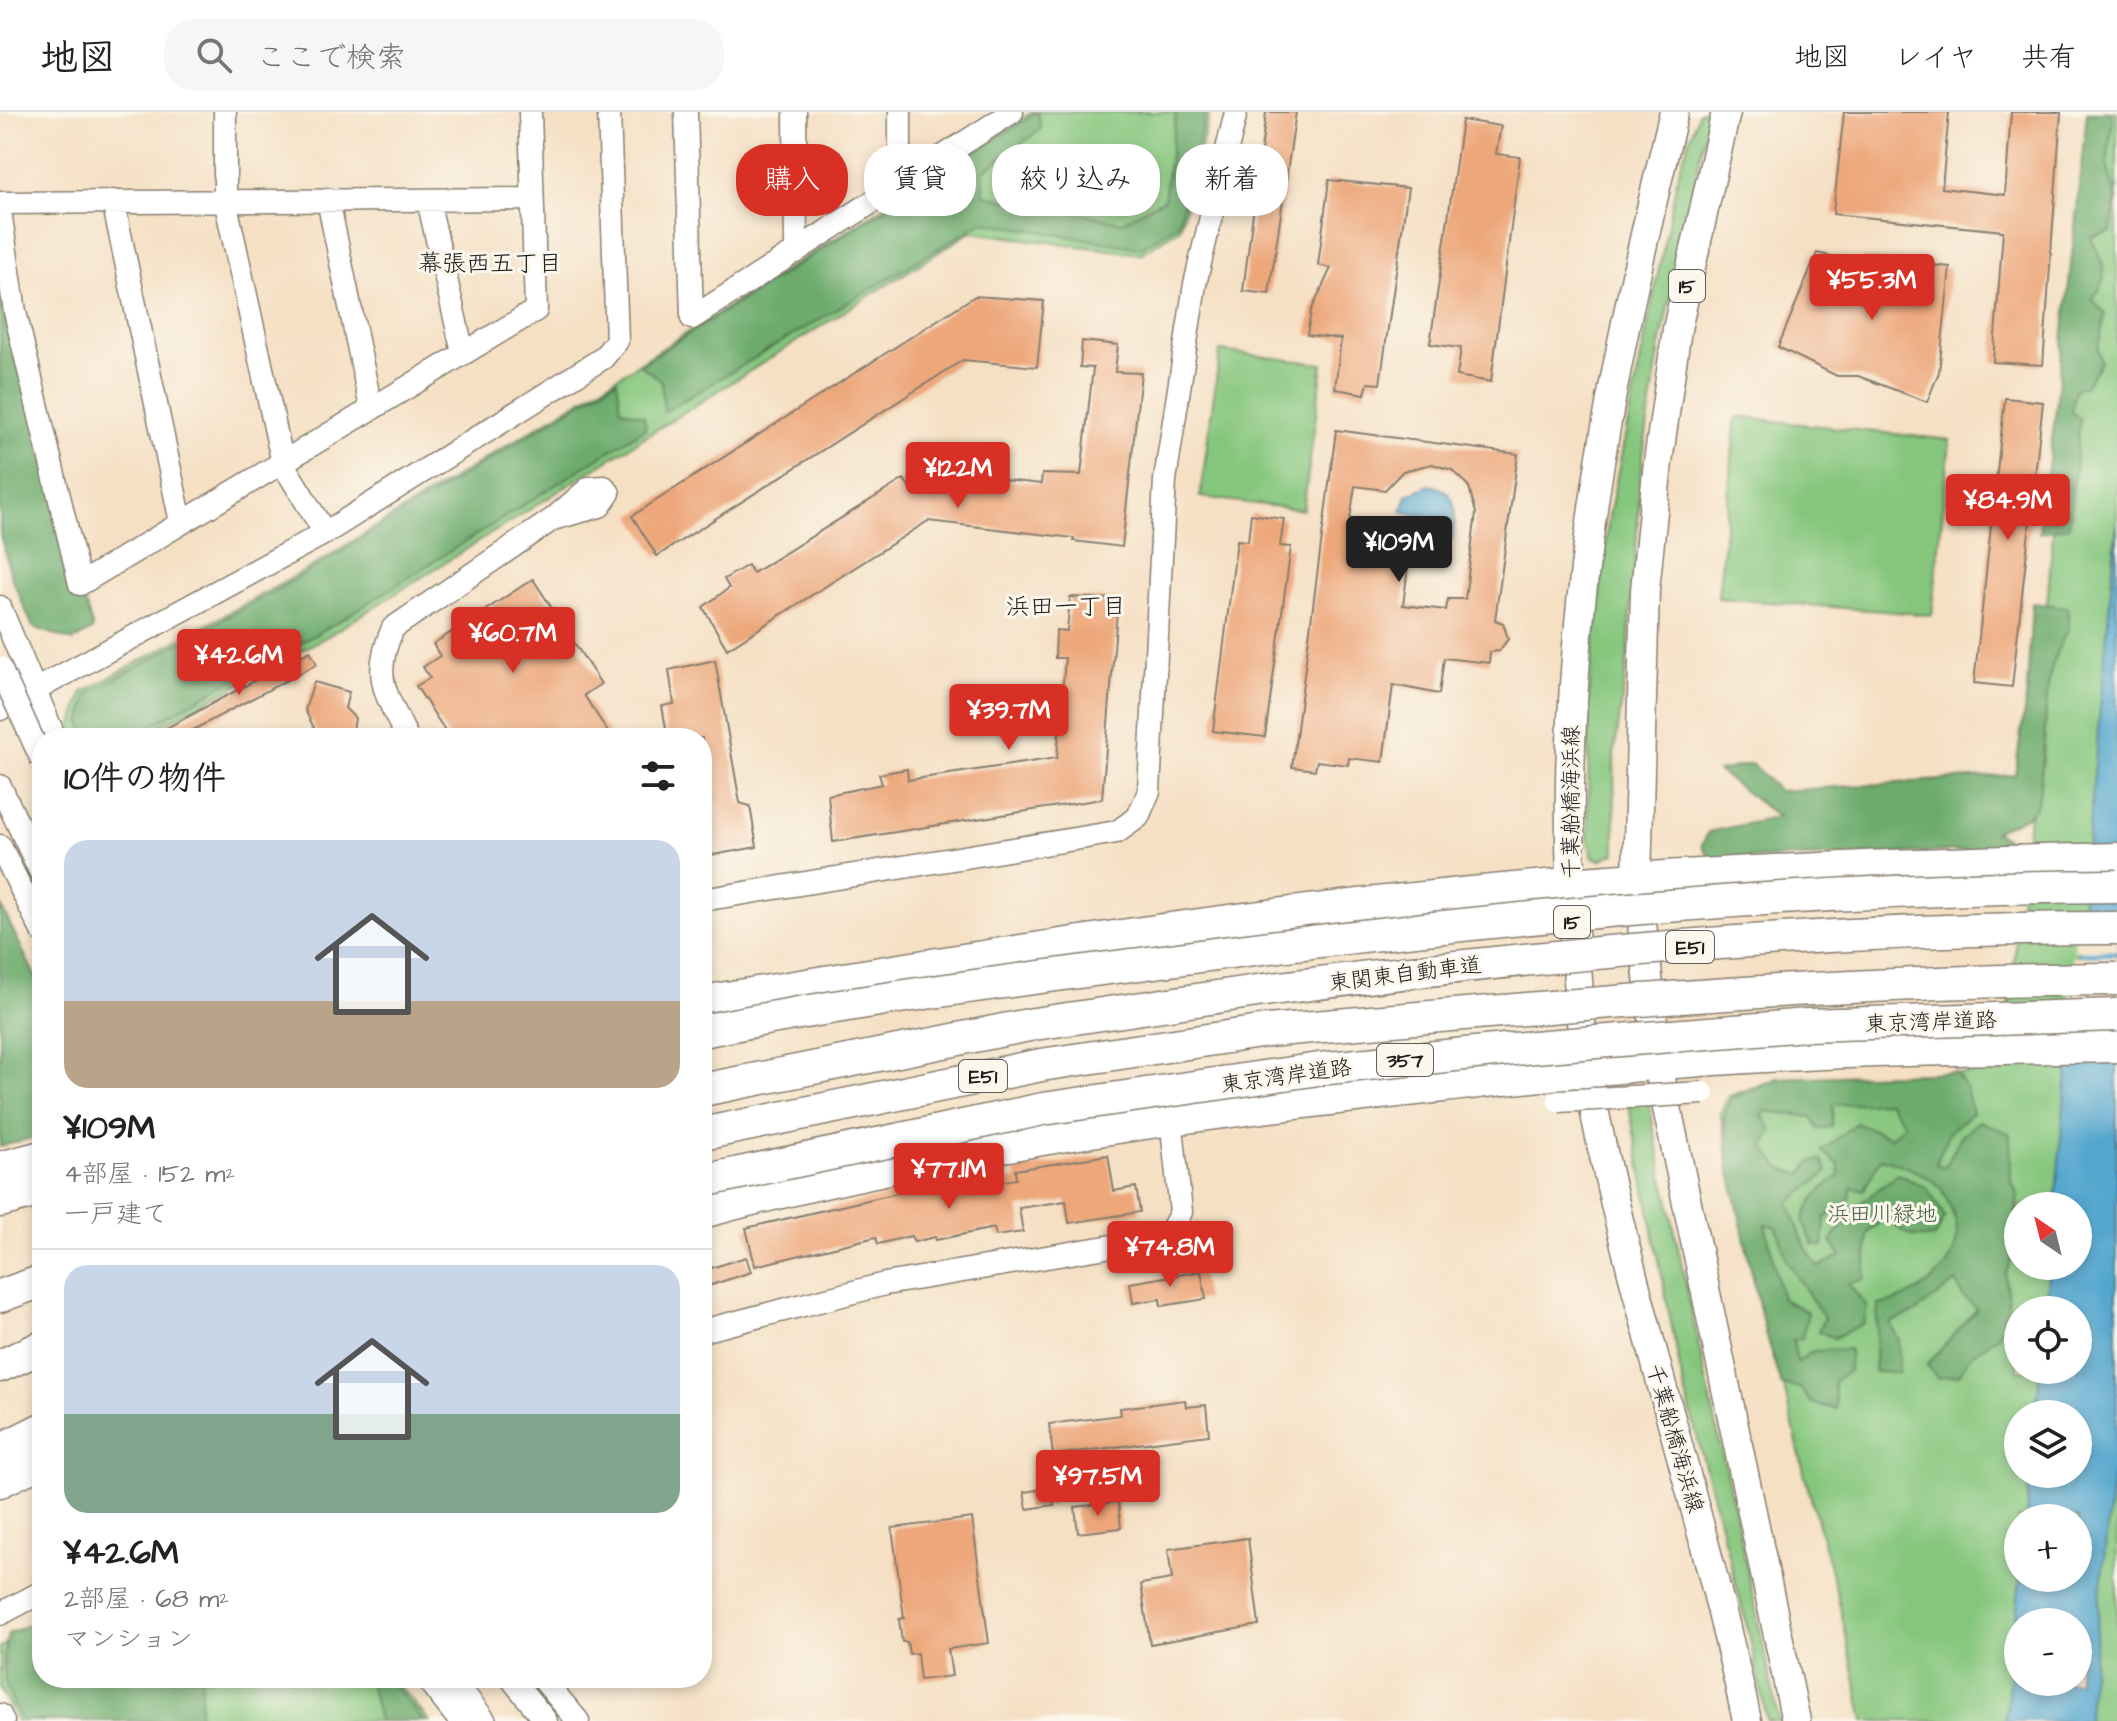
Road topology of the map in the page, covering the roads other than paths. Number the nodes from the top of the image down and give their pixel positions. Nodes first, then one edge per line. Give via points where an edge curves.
1 (225, 112) edge
2 (530, 112) edge
3 (609, 112) edge
4 (686, 112) edge
5 (795, 112) edge
6 (900, 112) edge
7 (1010, 112) edge
8 (1236, 112) edge
9 (1674, 112) edge
10 (1726, 112) edge
11 (900, 144) edge
12 (961, 144) edge
13 (532, 199) junction
14 (225, 200) junction
15 (328, 200) junction
16 (428, 200) junction
17 (113, 201) junction
18 (0, 203) edge
19 (864, 208) edge
20 (0, 211) edge
21 (796, 252) junction
22 (463, 353) junction
23 (371, 408) junction
24 (283, 464) junction
25 (553, 519) dead end
26 (181, 522) junction
27 (325, 533) junction
28 (0, 607) edge
29 (0, 668) edge
30 (33, 693) junction
31 (0, 709) edge
32 (50, 728) edge
33 (402, 728) edge
34 (32, 738) edge
35 (0, 786) edge
36 (0, 846) edge
37 (32, 854) edge
38 (2117, 859) edge
39 (1637, 879) junction
40 (1569, 885) junction
41 (2117, 886) edge
42 (712, 898) edge
43 (32, 911) edge
44 (2117, 928) edge
45 (2117, 979) edge
46 (712, 1000) edge
47 (2117, 1015) edge
48 (712, 1029) edge
49 (2117, 1046) edge
50 (1658, 1065) junction
51 (1587, 1070) junction
52 (712, 1088) edge
53 (1703, 1093) dead end
54 (1559, 1101) dead end
55 (1171, 1118) junction
56 (712, 1132) edge
57 (32, 1160) edge
58 (0, 1168) edge
59 (712, 1179) edge
60 (32, 1193) edge
61 (0, 1201) edge
62 (712, 1210) edge
63 (32, 1264) edge
64 (0, 1272) edge
65 (32, 1285) edge
66 (0, 1296) edge
67 (712, 1328) edge
68 (32, 1332) edge
69 (0, 1343) edge
70 (32, 1352) edge
71 (0, 1366) edge
72 (32, 1434) edge
73 (0, 1450) edge
74 (32, 1466) edge
75 (0, 1481) edge
76 (32, 1597) edge
77 (0, 1614) edge
78 (434, 1688) edge
79 (460, 1688) edge
80 (519, 1688) edge
81 (550, 1688) edge
82 (0, 1715) edge
83 (3, 1721) edge
84 (460, 1721) edge
85 (485, 1721) edge
86 (546, 1721) edge
87 (578, 1721) edge
88 (1747, 1721) edge
89 (1796, 1721) edge

1 - 14 street
2 - 13 street
3 - 27 street via 617,341 603,358
4 - 21 street via 692,318
5 - 21 street
6 - 11 street
7 - 12 street
8 - 42 street via 1195,284 1165,480 1149,791 1138,817 1117,832
9 - 40 main road, 千葉船橋海浜線 / 15 via 1626,322 1581,580 1569,735
10 - 39 main road, 15 via 1677,329 1658,462 1645,590
13 - 16 street
13 - 22 street via 536,310
14 - 15 street
14 - 17 street
14 - 24 street
15 - 16 street
15 - 23 street
16 - 22 street
17 - 18 street
17 - 26 street
19 - 21 street
20 - 26 street via 15,312 80,584
22 - 23 street
23 - 24 street
24 - 26 street
24 - 27 street
25 - 33 street via 393,628 381,656 383,686
27 - 30 street
28 - 30 street
29 - 34 street, bridge
30 - 31 street
30 - 32 street
35 - 37 street
36 - 43 street
38 - 39 highway
39 - 40 highway
39 - 50 main road, 15
40 - 46 highway via 1099,938
40 - 51 main road, 千葉船橋海浜線 / 15
41 - 48 highway, bridge via 1887,893 1455,925 950,990
44 - 52 highway, 東関東自動車道 / E51, bridge via 1793,939 1435,967 1034,1024
45 - 56 highway, 東関東自動車道 / E51, bridge via 1784,989 1267,1031 1041,1065
47 - 59 highway, 東京湾岸道路 / 357, bridge via 1777,1027 1319,1069 1028,1112
49 - 50 highway, 357 via 1887,1050
50 - 51 highway, 357
50 - 89 main road, 15
51 - 55 highway, 357
51 - 88 main road, 千葉船橋海浜線 / 15 via 1647,1337 1721,1599
53 - 54 street, bridge
55 - 62 highway, 357 via 846,1176
55 - 67 street via 1181,1212 1171,1231 1160,1238 885,1284
57 - 58 highway
60 - 61 highway
63 - 64 highway
65 - 66 highway
68 - 69 highway
70 - 71 highway
72 - 73 highway
74 - 75 highway
76 - 77 street
78 - 84 street
79 - 85 street
80 - 86 street
81 - 87 street
82 - 83 street

